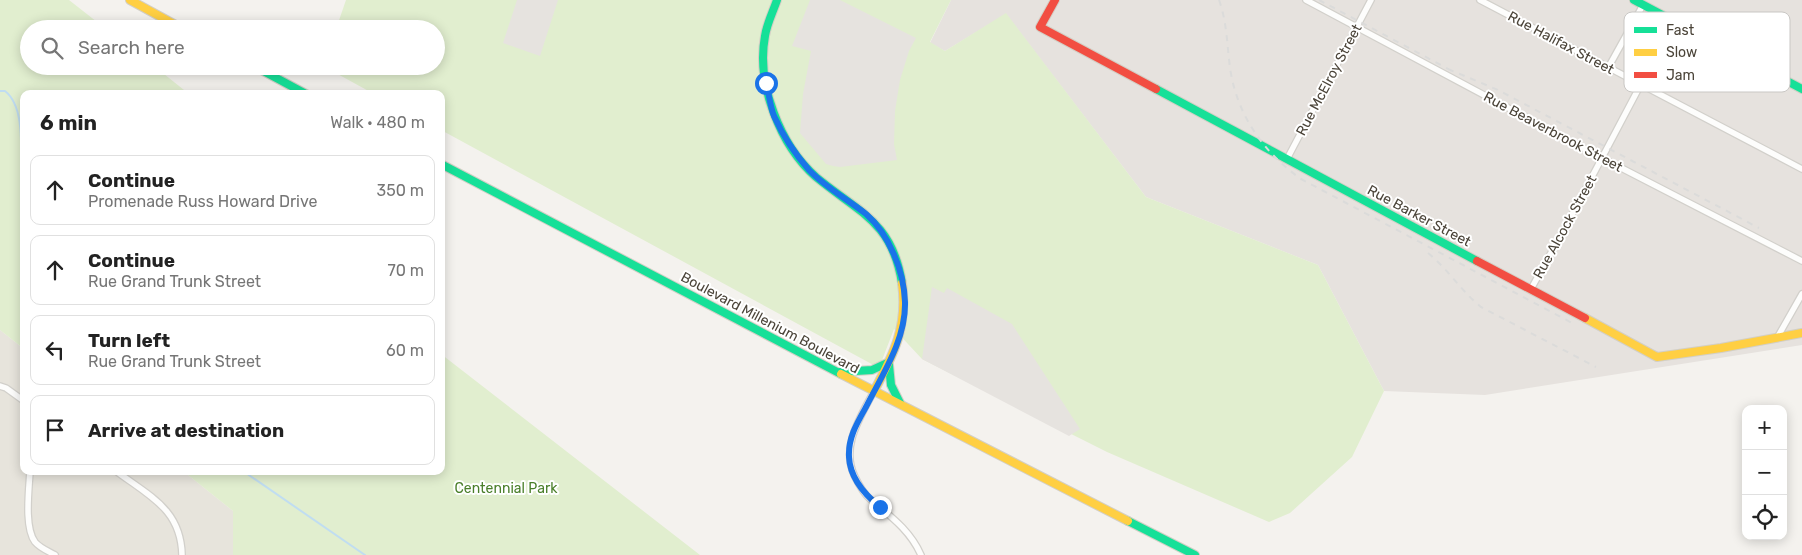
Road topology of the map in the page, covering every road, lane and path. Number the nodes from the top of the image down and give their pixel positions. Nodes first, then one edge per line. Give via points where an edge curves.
1 (130, 0) edge
2 (777, 0) edge
3 (1055, 0) edge
4 (1306, 0) edge
5 (1371, 0) edge
6 (1480, 0) edge
7 (1634, 0) edge
8 (1643, 4) junction
9 (1639, 12) edge
10 (1658, 12) edge
11 (167, 20) edge
12 (1357, 28) junction
13 (1624, 39) edge
14 (1608, 68) junction
15 (271, 75) edge
16 (1624, 76) edge
17 (1790, 83) edge
18 (1802, 89) edge
19 (299, 90) edge
20 (1637, 92) edge
21 (1656, 92) edge
22 (1602, 158) junction
23 (1287, 160) junction
24 (445, 166) edge
25 (1802, 169) edge
26 (1802, 261) edge
27 (1530, 289) junction
28 (1802, 294) edge
29 (1802, 333) edge
30 (1777, 338) junction
31 (889, 362) junction
32 (838, 372) junction
33 (0, 386) edge
34 (874, 391) junction
35 (20, 398) edge
36 (901, 405) junction
37 (30, 475) edge
38 (121, 475) edge
39 (55, 555) edge
40 (182, 555) edge
41 (921, 555) edge
42 (1195, 555) edge

1 - 11 street
2 - 31 street via 764,39 766,83 774,115 791,148 810,171 867,215 887,240 901,276 905,302 902,326
3 - 23 street, Rue Barker Street via 1040,27
4 - 12 street, Rue Beaverbrook Street
5 - 12 street, Rue McElroy Street
6 - 14 street, Rue Halifax Street
7 - 8 street
8 - 9 street
8 - 10 street
12 - 22 street, Rue Beaverbrook Street
12 - 23 street, Rue McElroy Street
13 - 14 street
14 - 16 street, Rue Halifax Street
15 - 19 street
17 - 18 street
20 - 22 street, Rue Alcock Street
21 - 25 street, Rue Halifax Street
22 - 26 street, Rue Beaverbrook Street
22 - 27 street, Rue Alcock Street
23 - 27 street, Rue Barker Street
24 - 32 street, Boulevard Millenium Boulevard
27 - 30 street, Rue Barker Street via 1657,357
28 - 30 street
29 - 30 street, Rue Barker Street
31 - 32 street via 872,370
31 - 34 street
31 - 36 street via 889,383
32 - 34 street, Boulevard Millenium Boulevard
33 - 35 street
34 - 36 street, Boulevard Millenium Boulevard
34 - 41 street via 850,442 852,472 868,497 905,529
36 - 42 street, Boulevard Millenium Boulevard
37 - 39 street via 30,533 36,543
38 - 40 street via 166,509 180,537

